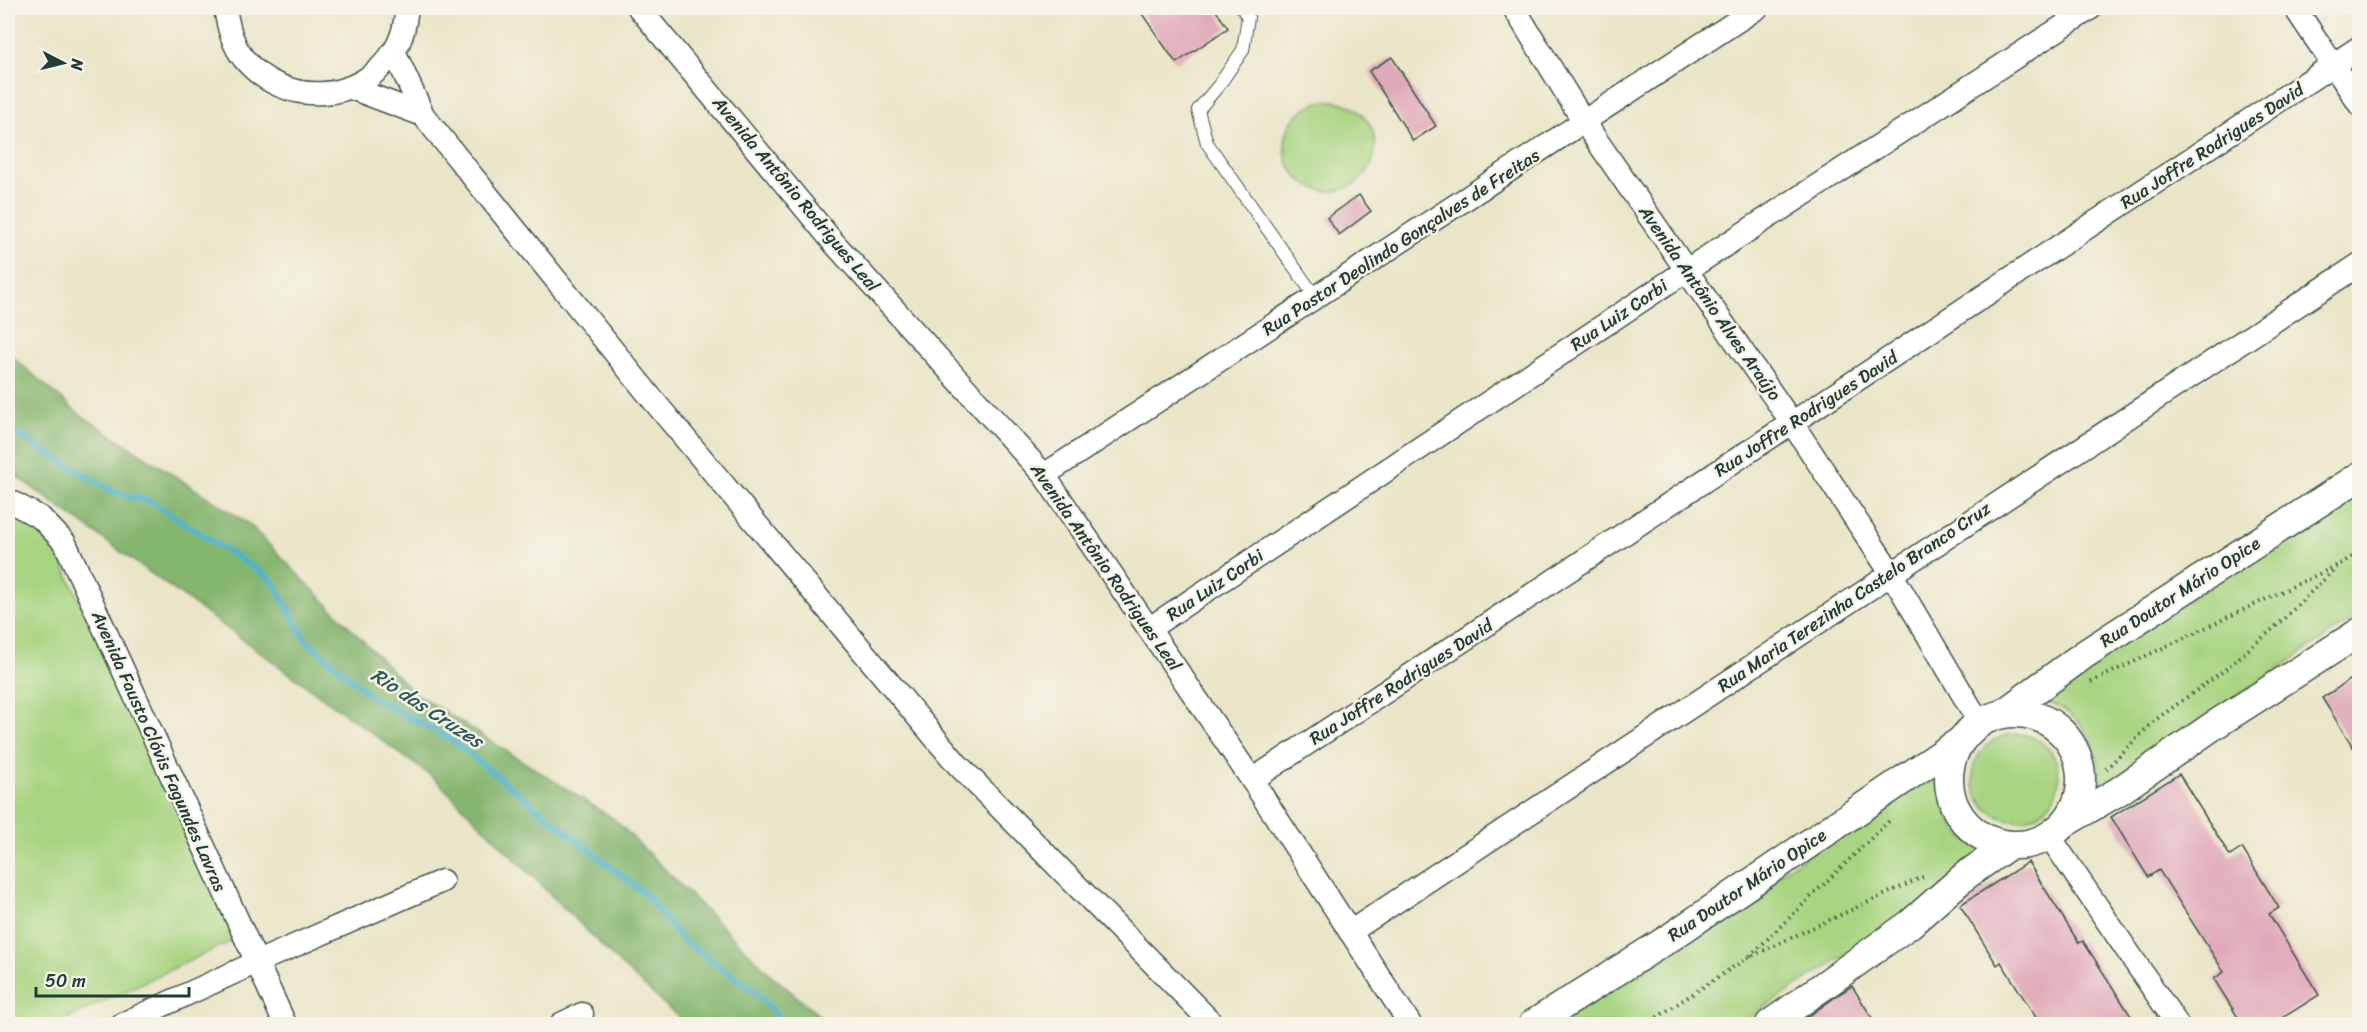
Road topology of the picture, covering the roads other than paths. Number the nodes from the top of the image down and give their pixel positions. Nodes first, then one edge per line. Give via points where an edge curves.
1 (211, 8) edge
2 (225, 8) edge
3 (407, 8) edge
4 (639, 8) edge
5 (1242, 8) edge
6 (1514, 8) edge
7 (1757, 8) edge
8 (2091, 8) edge
9 (2295, 8) edge
10 (229, 32) junction
11 (2360, 47) edge
12 (394, 51) junction
13 (2334, 65) junction
14 (351, 88) junction
15 (2360, 105) edge
16 (423, 115) junction
17 (1584, 122) junction
18 (2360, 264) edge
19 (1687, 270) junction
20 (1316, 298) junction
21 (1792, 423) junction
22 (1044, 476) junction
23 (2360, 476) edge
24 (8, 500) edge
25 (1891, 573) junction
26 (1150, 628) junction
27 (2360, 632) edge
28 (1981, 726) junction
29 (1252, 780) junction
30 (2059, 829) junction
31 (2009, 845) junction
32 (442, 881) dead end
33 (1350, 933) junction
34 (255, 963) junction
35 (582, 1014) dead end
36 (122, 1024) edge
37 (285, 1024) edge
38 (561, 1024) edge
39 (1213, 1024) edge
40 (1410, 1024) edge
41 (1533, 1024) edge
42 (1770, 1024) edge
43 (2178, 1024) edge

1 - 10 street
2 - 10 street
3 - 12 street via 405,29
4 - 22 street, Avenida Antônio Rodrigues Leal via 834,243
5 - 20 lane via 1248,17 1243,50 1198,110 1207,143
6 - 17 street, Avenida Antônio Alves Araújo
7 - 17 street, Rua Pastor Deolindo Gonçalves de Freitas
8 - 19 street, Rua Luiz Corbi
9 - 13 street
10 - 14 street via 243,58 263,78 289,91 318,94
11 - 13 street, Rua Joffre Rodrigues David
12 - 14 street via 372,76
12 - 16 street
13 - 15 street
13 - 21 street, Rua Joffre Rodrigues David
14 - 16 street
16 - 39 street via 653,400 957,764
17 - 19 street, Avenida Antônio Alves Araújo
17 - 20 street, Rua Pastor Deolindo Gonçalves de Freitas
18 - 25 street, Rua Maria Terezinha Castelo Branco Cruz
19 - 21 street, Avenida Antônio Alves Araújo
19 - 26 street, Rua Luiz Corbi
20 - 22 street, Rua Pastor Deolindo Gonçalves de Freitas
21 - 25 street, Avenida Antônio Alves Araújo
21 - 29 street, Rua Joffre Rodrigues David
22 - 26 street, Avenida Antônio Rodrigues Leal
23 - 28 street, Rua Doutor Mário Opice
24 - 34 street, Avenida Fausto Clóvis Fagundes Lavras via 41,518 66,543
25 - 28 street, Avenida Antônio Alves Araújo
25 - 33 street, Rua Maria Terezinha Castelo Branco Cruz
26 - 29 street, Avenida Antônio Rodrigues Leal
27 - 30 street
28 - 30 street via 2029,713 2053,724 2071,742 2081,767 2080,793
28 - 31 street via 1950,763 1948,791 1959,817 1979,837
28 - 41 street, Rua Doutor Mário Opice via 1668,939
29 - 33 street, Avenida Antônio Rodrigues Leal
30 - 31 street via 2028,846
30 - 43 street
31 - 42 street via 1965,876 1910,924
32 - 34 street
33 - 40 street, Avenida Antônio Rodrigues Leal
34 - 36 street
34 - 37 street, Avenida Fausto Clóvis Fagundes Lavras
35 - 38 street

